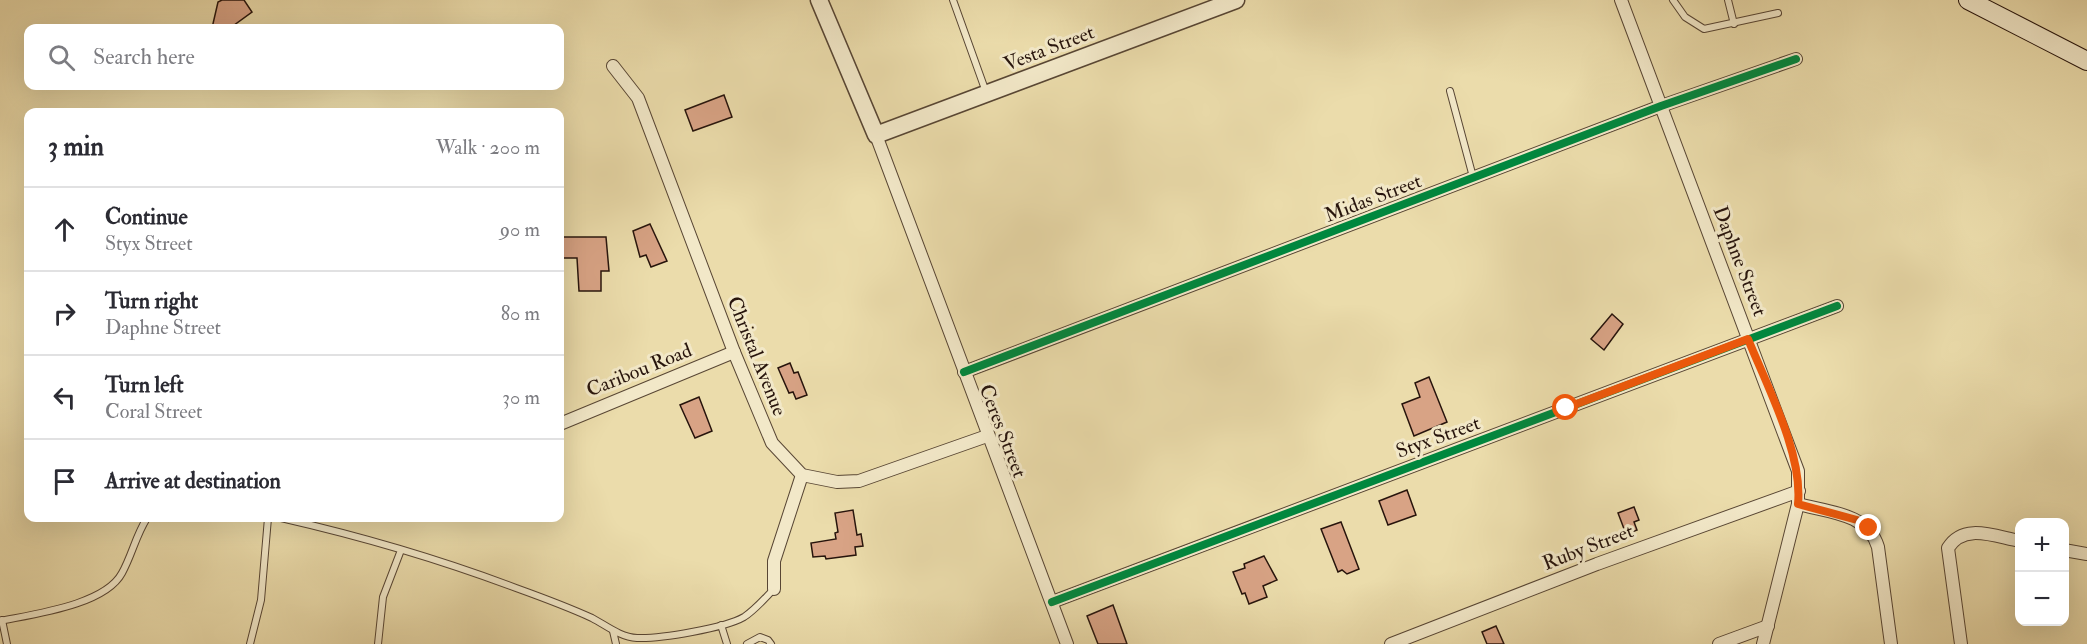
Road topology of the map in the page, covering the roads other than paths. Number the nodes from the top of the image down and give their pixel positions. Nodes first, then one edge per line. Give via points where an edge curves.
1 (819, 0) edge
2 (953, 0) edge
3 (1236, 0) edge
4 (1621, 0) edge
5 (1673, 0) edge
6 (1728, 0) edge
7 (1968, 0) edge
8 (1778, 13) dead end
9 (1734, 24) junction
10 (1796, 59) dead end
11 (2087, 61) edge
12 (613, 66) dead end
13 (1450, 91) dead end
14 (987, 93) junction
15 (1661, 106) junction
16 (876, 135) junction
17 (1473, 177) junction
18 (1837, 306) dead end
19 (1748, 339) junction
20 (734, 352) junction
21 (964, 372) junction
22 (564, 422) edge
23 (987, 436) junction
24 (802, 476) junction
25 (1799, 490) junction
26 (1798, 504) junction
27 (145, 522) edge
28 (268, 522) edge
29 (299, 522) edge
30 (2015, 540) edge
31 (401, 550) junction
32 (2069, 551) edge
33 (2087, 554) edge
34 (774, 589) joint
35 (1052, 602) junction
36 (1, 621) edge
37 (721, 625) junction
38 (1768, 626) junction
39 (614, 632) junction
40 (7, 644) edge
41 (250, 644) edge
42 (378, 644) edge
43 (616, 644) edge
44 (728, 644) edge
45 (747, 644) edge
46 (771, 644) edge
47 (1067, 644) edge
48 (1392, 644) edge
49 (1719, 644) edge
50 (1763, 644) edge
51 (1891, 644) edge
52 (1961, 644) edge

1 - 16 street, Ceres Street
2 - 14 lane
3 - 14 street, Vesta Street
4 - 15 street, Daphne Street
5 - 9 lane via 1696,26 1715,29
6 - 9 lane
7 - 11 main road
8 - 9 lane
10 - 15 street, Midas Street
12 - 20 street, Christal Avenue via 638,98
13 - 17 lane
14 - 16 street, Vesta Street
15 - 17 street, Midas Street
15 - 19 street, Daphne Street
16 - 21 street, Ceres Street
17 - 21 street, Midas Street
18 - 19 street, Styx Street
19 - 25 street, Daphne Street via 1796,462
19 - 35 street, Styx Street
20 - 22 street, Caribou Road
20 - 24 street, Christal Avenue via 772,443
21 - 23 street, Ceres Street
23 - 24 street via 859,481 837,483
23 - 35 street, Ceres Street
24 - 34 street via 774,561
25 - 26 street, Daphne Street
25 - 48 street, Ruby Street
26 - 38 street, Daphne Street
26 - 51 street via 1857,520 1873,533
27 - 36 lane via 122,573 109,589 75,603
28 - 41 lane via 261,600
29 - 31 lane
30 - 52 street via 1971,532 1957,537 1948,548
31 - 39 lane via 516,588 590,617
31 - 42 lane via 383,597
32 - 33 street
34 - 37 lane via 746,616
35 - 47 street, Ceres Street
36 - 40 lane
37 - 39 lane via 651,638 631,638
37 - 44 lane
38 - 49 street
38 - 50 street, Daphne Street
39 - 43 lane
45 - 46 lane via 760,637

